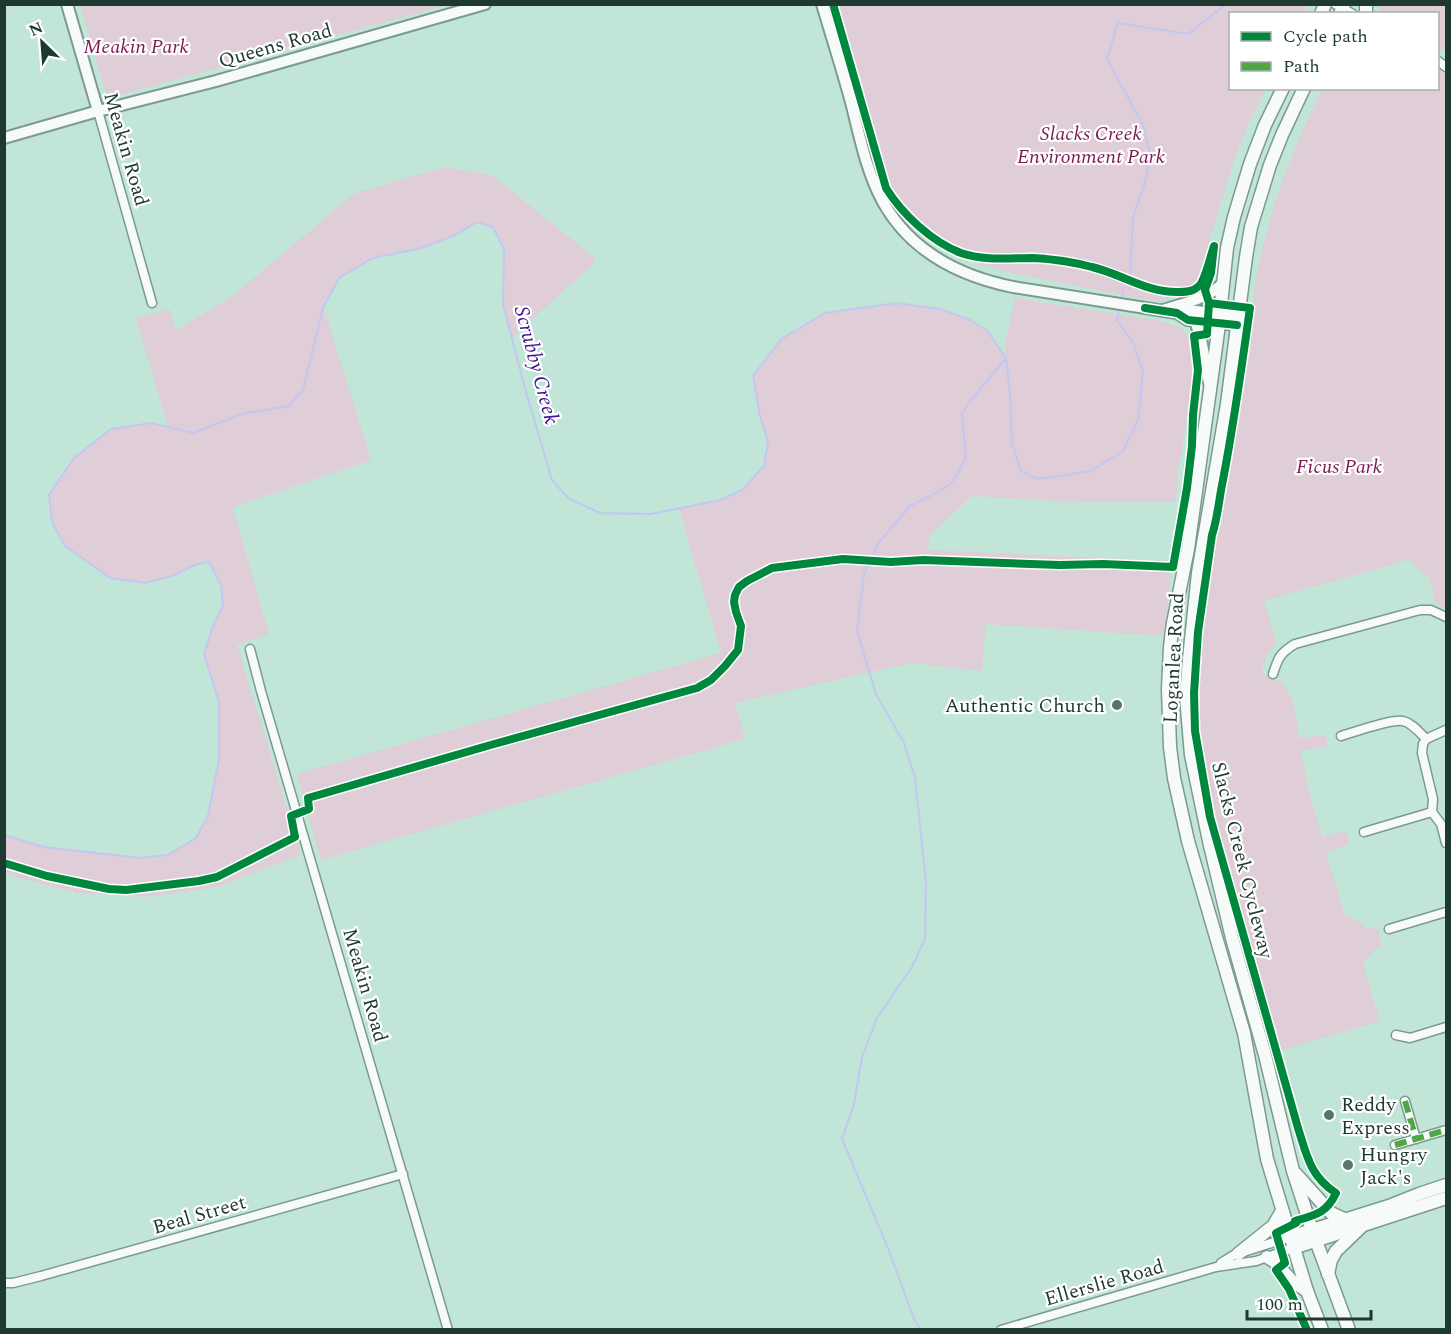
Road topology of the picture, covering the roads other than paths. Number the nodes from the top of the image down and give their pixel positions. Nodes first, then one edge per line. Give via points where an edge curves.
1 (67, 4) edge
2 (485, 4) edge
3 (822, 4) edge
4 (1282, 90) edge
5 (1303, 90) edge
6 (98, 111) junction
7 (4, 138) edge
8 (1223, 283) junction
9 (152, 303) dead end
10 (1160, 311) junction
11 (1177, 314) junction
12 (1219, 318) junction
13 (1195, 321) junction
14 (1238, 321) junction
15 (1209, 390) junction
16 (1446, 617) edge
17 (250, 649) dead end
18 (1273, 674) dead end
19 (1446, 730) edge
20 (1341, 736) dead end
21 (1426, 739) junction
22 (1432, 812) junction
23 (1364, 832) dead end
24 (1446, 843) edge
25 (1446, 912) edge
26 (1389, 929) dead end
27 (1446, 1027) edge
28 (1396, 1035) dead end
29 (1405, 1101) dead end
30 (1446, 1131) edge
31 (1416, 1139) junction
32 (1395, 1145) dead end
33 (1293, 1171) junction
34 (403, 1174) junction
35 (1446, 1185) edge
36 (1446, 1198) edge
37 (1282, 1212) junction
38 (1346, 1220) junction
39 (1362, 1226) junction
40 (1314, 1235) junction
41 (1292, 1242) junction
42 (1238, 1254) junction
43 (1267, 1257) junction
44 (1216, 1267) junction
45 (1328, 1274) junction
46 (4, 1283) edge
47 (1307, 1292) junction
48 (448, 1329) edge
49 (1001, 1329) edge
50 (1322, 1329) edge
51 (1349, 1329) edge

1 - 6 street, Meakin Road
2 - 6 street, Queens Road
3 - 10 street via 871,174 883,201 916,243 939,260 987,282
4 - 8 main road, Loganlea Road via 1241,190
5 - 14 main road, Loganlea Road via 1258,200
6 - 7 street, Queens Road
6 - 9 street, Meakin Road
8 - 10 street via 1207,296
8 - 12 main road, Loganlea Road
10 - 11 street
11 - 12 street via 1189,310
11 - 13 street
12 - 13 street
12 - 14 street
12 - 15 main road, Loganlea Road
13 - 15 street via 1202,339
14 - 33 main road, Loganlea Road via 1195,597 1186,697 1191,755 1211,852
15 - 37 main road, Loganlea Road via 1188,549 1170,647 1170,747 1183,820 1238,1011 1267,1159
16 - 18 street via 1420,610 1295,644 1278,658
17 - 34 street, Meakin Road
19 - 21 street
20 - 21 street via 1394,721 1413,726
21 - 22 street via 1422,753 1433,799
22 - 23 street
22 - 24 street via 1441,824
25 - 26 street
27 - 28 street via 1410,1038
29 - 31 street
30 - 31 street
31 - 32 street
33 - 38 main road via 1331,1213
33 - 40 main road, Loganlea Road
34 - 46 street, Beal Street
34 - 48 street, Meakin Road
35 - 38 main road
36 - 39 main road
37 - 41 main road, Loganlea Road
37 - 42 main road via 1273,1226
38 - 40 main road
39 - 40 main road
39 - 45 main road via 1336,1251
40 - 41 main road
40 - 45 main road, Loganlea Road
41 - 42 street, Ellerslie Road
41 - 43 street, Ellerslie Road
41 - 47 main road, Loganlea Road
42 - 44 street, Ellerslie Road
43 - 44 street, Ellerslie Road
43 - 47 main road
44 - 49 street, Ellerslie Road
45 - 51 main road, Loganlea Road
47 - 50 main road, Loganlea Road

